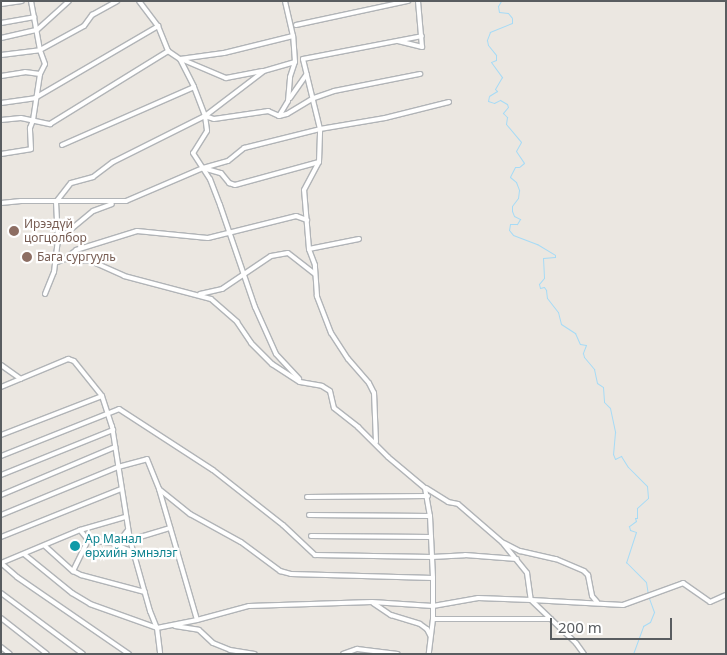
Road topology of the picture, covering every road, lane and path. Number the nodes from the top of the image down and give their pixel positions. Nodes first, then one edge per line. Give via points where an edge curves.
1 (22, 1) edge
2 (30, 1) edge
3 (69, 1) edge
4 (117, 1) edge
5 (139, 1) edge
6 (286, 1) edge
7 (408, 1) edge
8 (418, 1) edge
9 (1, 4) edge
10 (34, 17) junction
11 (1, 23) edge
12 (296, 25) dead end
13 (158, 26) junction
14 (37, 30) junction
15 (293, 36) junction
16 (422, 36) junction
17 (1, 38) edge
18 (397, 41) junction
19 (40, 50) junction
20 (168, 50) junction
21 (1, 55) edge
22 (180, 59) junction
23 (295, 62) junction
24 (264, 71) junction
25 (40, 74) junction
26 (307, 74) junction
27 (420, 74) dead end
28 (1, 76) edge
29 (194, 86) junction
30 (35, 98) junction
31 (314, 98) junction
32 (288, 100) junction
33 (449, 102) dead end
34 (1, 103) edge
35 (205, 116) junction
36 (278, 116) junction
37 (1, 120) edge
38 (33, 120) junction
39 (320, 129) junction
40 (62, 145) dead end
41 (1, 154) edge
42 (320, 162) junction
43 (203, 168) junction
44 (56, 202) junction
45 (114, 202) junction
46 (1, 204) edge
47 (307, 220) junction
48 (230, 231) junction
49 (359, 239) dead end
50 (58, 240) junction
51 (309, 249) junction
52 (65, 259) junction
53 (55, 263) junction
54 (243, 273) junction
55 (316, 274) junction
56 (45, 294) dead end
57 (198, 294) junction
58 (1, 365) edge
59 (21, 379) junction
60 (307, 385) junction
61 (1, 387) edge
62 (102, 396) junction
63 (109, 411) junction
64 (113, 430) junction
65 (1, 435) edge
66 (376, 443) junction
67 (115, 447) junction
68 (1, 456) edge
69 (118, 467) junction
70 (1, 475) edge
71 (425, 488) junction
72 (121, 489) junction
73 (160, 489) junction
74 (1, 494) edge
75 (428, 496) junction
76 (307, 497) dead end
77 (1, 516) edge
78 (309, 516) dead end
79 (430, 516) junction
80 (125, 517) junction
81 (170, 528) junction
82 (80, 530) junction
83 (128, 530) junction
84 (311, 536) dead end
85 (1, 537) edge
86 (431, 537) junction
87 (88, 540) junction
88 (130, 540) junction
89 (502, 542) junction
90 (112, 543) junction
91 (45, 546) junction
92 (133, 552) junction
93 (24, 554) junction
94 (432, 557) junction
95 (516, 559) junction
96 (1, 563) edge
97 (73, 571) junction
98 (433, 578) junction
99 (146, 592) junction
100 (1, 593) edge
101 (726, 595) edge
102 (531, 600) junction
103 (372, 602) junction
104 (597, 602) junction
105 (434, 606) junction
106 (1, 618) edge
107 (433, 619) junction
108 (552, 619) junction
109 (197, 620) junction
110 (168, 625) junction
111 (156, 628) junction
112 (431, 638) junction
113 (1, 647) edge
114 (10, 654) edge
115 (47, 654) edge
116 (83, 654) edge
117 (129, 654) edge
118 (160, 654) edge
119 (255, 654) edge
120 (343, 654) edge
121 (398, 654) edge
122 (429, 654) edge
123 (584, 654) edge

1 - 9 street
2 - 10 street
3 - 14 street
4 - 19 street via 92,15 84,26
5 - 13 street
6 - 15 street
7 - 12 street
8 - 16 street
10 - 11 street
10 - 14 street
13 - 20 street
13 - 30 street
14 - 17 street
14 - 19 street
15 - 22 street via 224,53
15 - 23 street
16 - 18 street
16 - 18 street via 422,47
18 - 26 street via 303,58
19 - 21 street
19 - 25 street via 45,64
20 - 22 street
20 - 38 street via 50,124
22 - 24 street via 226,78
22 - 29 street
23 - 24 street
23 - 32 street
24 - 35 street
25 - 28 street via 25,72
25 - 30 street
26 - 31 street
26 - 32 street
27 - 31 street
29 - 35 street
29 - 40 street
30 - 34 street
30 - 38 street
31 - 36 street via 288,114
31 - 39 street
32 - 36 street
33 - 39 street via 385,118
35 - 36 street via 214,120 268,111
35 - 43 street via 207,131 193,153
35 - 44 street via 113,162 93,177 71,183
37 - 38 street
38 - 41 street via 31,149
39 - 42 street
39 - 43 street via 244,148 228,162
42 - 43 street via 236,185 229,183 221,173
42 - 47 street via 304,190
43 - 45 street via 126,201
43 - 48 street
44 - 45 street
44 - 46 street
44 - 50 street
45 - 50 street via 93,211
47 - 48 street via 296,216
47 - 51 street
48 - 52 street via 208,238 137,231 76,250
48 - 54 street
49 - 51 street
50 - 53 street
51 - 55 street
52 - 53 street
52 - 57 street via 92,261 124,276
53 - 56 street
54 - 55 street via 271,256 288,253
54 - 57 street via 222,289
54 - 60 street via 276,354
55 - 66 street via 317,296 331,333 374,394
57 - 60 street via 210,298 230,314 251,343 272,364
58 - 59 street
59 - 61 street
59 - 62 street via 62,360 72,360
60 - 66 street via 322,386 330,391 334,408
62 - 63 street
62 - 65 street
63 - 64 street
63 - 68 street
63 - 94 street via 123,410 212,470 283,525 315,555
64 - 67 street
64 - 70 street
66 - 71 street
67 - 69 street
67 - 74 street
69 - 72 street
69 - 73 street via 147,459
69 - 77 street
71 - 75 street
71 - 89 street via 448,502 458,504
72 - 80 street
72 - 85 street
73 - 81 street
73 - 98 street via 190,514 241,542 280,572
75 - 76 street
75 - 79 street
78 - 79 street
79 - 86 street
80 - 82 street
80 - 83 street
81 - 88 street
81 - 109 street
82 - 87 street
82 - 91 street
83 - 88 street
83 - 90 street via 121,539
84 - 86 street
86 - 94 street
87 - 90 street
87 - 97 street
88 - 92 street
89 - 95 street
89 - 104 street via 520,551 556,558 584,571
90 - 92 street
91 - 93 street
91 - 97 street
92 - 99 street
93 - 96 street
93 - 111 street via 90,604
94 - 95 street via 465,554
94 - 98 street
95 - 102 street via 527,573
96 - 117 street
97 - 99 street
98 - 105 street
99 - 111 street
100 - 116 street
101 - 104 street via 710,602 683,583 623,605
102 - 104 street
102 - 105 street via 478,598
102 - 108 street
103 - 105 street
103 - 109 street via 249,606
103 - 112 street via 391,615 420,624
105 - 107 street
106 - 115 street
107 - 108 street
107 - 112 street
108 - 123 street
109 - 110 street
110 - 111 street
110 - 119 street via 199,630 213,643
111 - 118 street
112 - 122 street
113 - 114 street
120 - 121 street via 357,649

